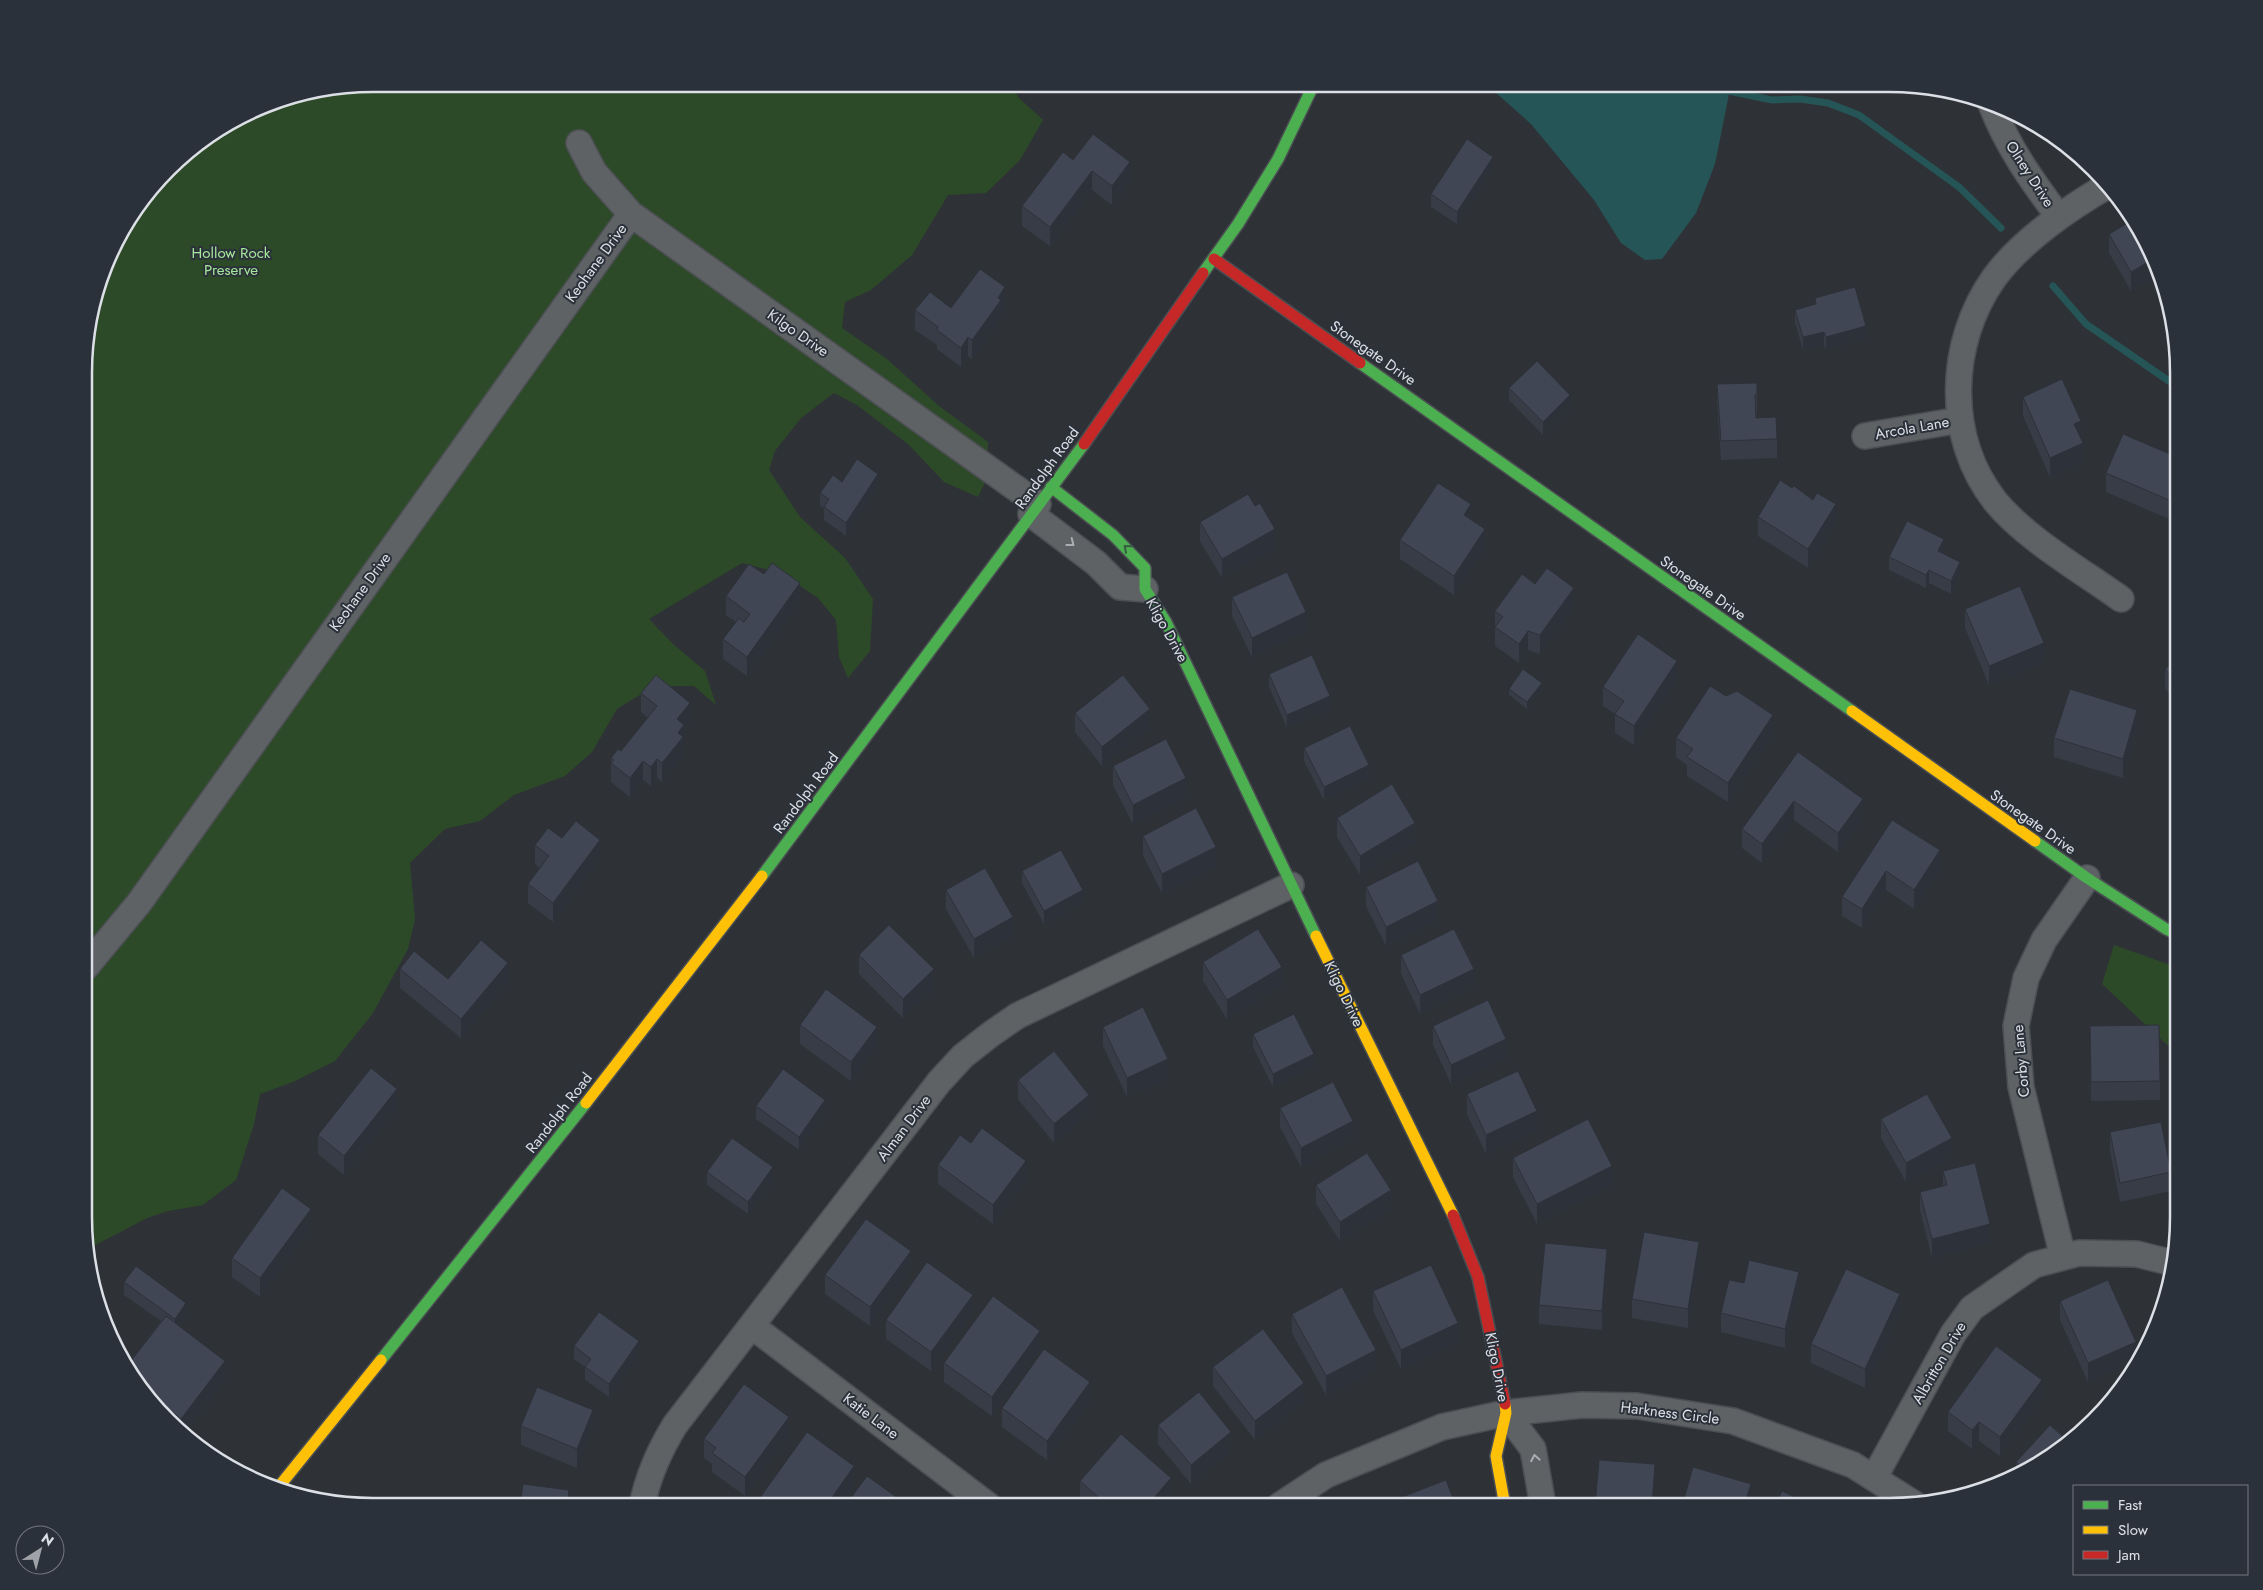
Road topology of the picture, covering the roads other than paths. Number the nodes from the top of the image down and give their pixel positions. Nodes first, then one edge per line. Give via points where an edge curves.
1 (1310, 92) edge
2 (1995, 113) edge
3 (579, 143) dead end
4 (2102, 189) edge
5 (631, 214) junction
6 (2059, 217) junction
7 (1214, 259) junction
8 (1960, 420) junction
9 (1865, 436) dead end
10 (1040, 502) junction
11 (1144, 589) junction
12 (2121, 599) dead end
13 (2087, 878) junction
14 (1291, 885) junction
15 (2170, 931) edge
16 (92, 961) edge
17 (2063, 1257) junction
18 (2167, 1261) edge
19 (752, 1326) junction
20 (1506, 1413) junction
21 (1874, 1478) junction
22 (282, 1483) edge
23 (1903, 1497) edge
24 (643, 1498) edge
25 (978, 1498) edge
26 (1291, 1498) edge
27 (1504, 1498) edge
28 (1542, 1498) edge

1 - 7 street, Randolph Road via 1278,159
2 - 6 street, Olney Drive via 2017,157
3 - 5 street, Kilgo Drive via 594,172
4 - 6 street
5 - 10 street, Kilgo Drive
5 - 16 street, Keohane Drive via 139,903
6 - 8 street via 1995,276 1979,303 1960,364 1957,390
7 - 10 street, Randolph Road
7 - 13 street, Stonegate Drive
8 - 9 street, Arcola Lane
8 - 12 street via 1977,472 2006,513 2017,525
10 -> 11 street, Kligo Drive via 1120,587
11 -> 10 street, Kligo Drive via 1145,568 1136,556
10 - 22 street, Randolph Road via 741,905
11 - 14 street, Kligo Drive via 1166,622
13 - 15 street, Stonegate Drive
13 - 17 street, Corby Lane via 2044,940 2026,978 2016,1026 2021,1087
14 - 19 street, Alman Drive via 1039,1004 963,1056 939,1082
14 - 20 street, Kligo Drive via 1464,1241 1478,1278
17 - 18 street, Albritton Drive via 2079,1253 2137,1254
17 - 21 street, Albritton Drive via 2034,1265 1972,1308 1953,1334
19 - 24 street, Alman Drive via 675,1425 658,1454 646,1482
19 - 25 street, Katie Lane
20 - 21 street, Harkness Circle via 1582,1405 1637,1406 1733,1421 1853,1464
20 - 26 street, Harkness Circle via 1433,1431 1326,1475
20 - 27 street, Kligo Drive via 1496,1456
28 -> 20 street, Kligo Drive via 1533,1448
21 - 23 street, Harkness Circle

